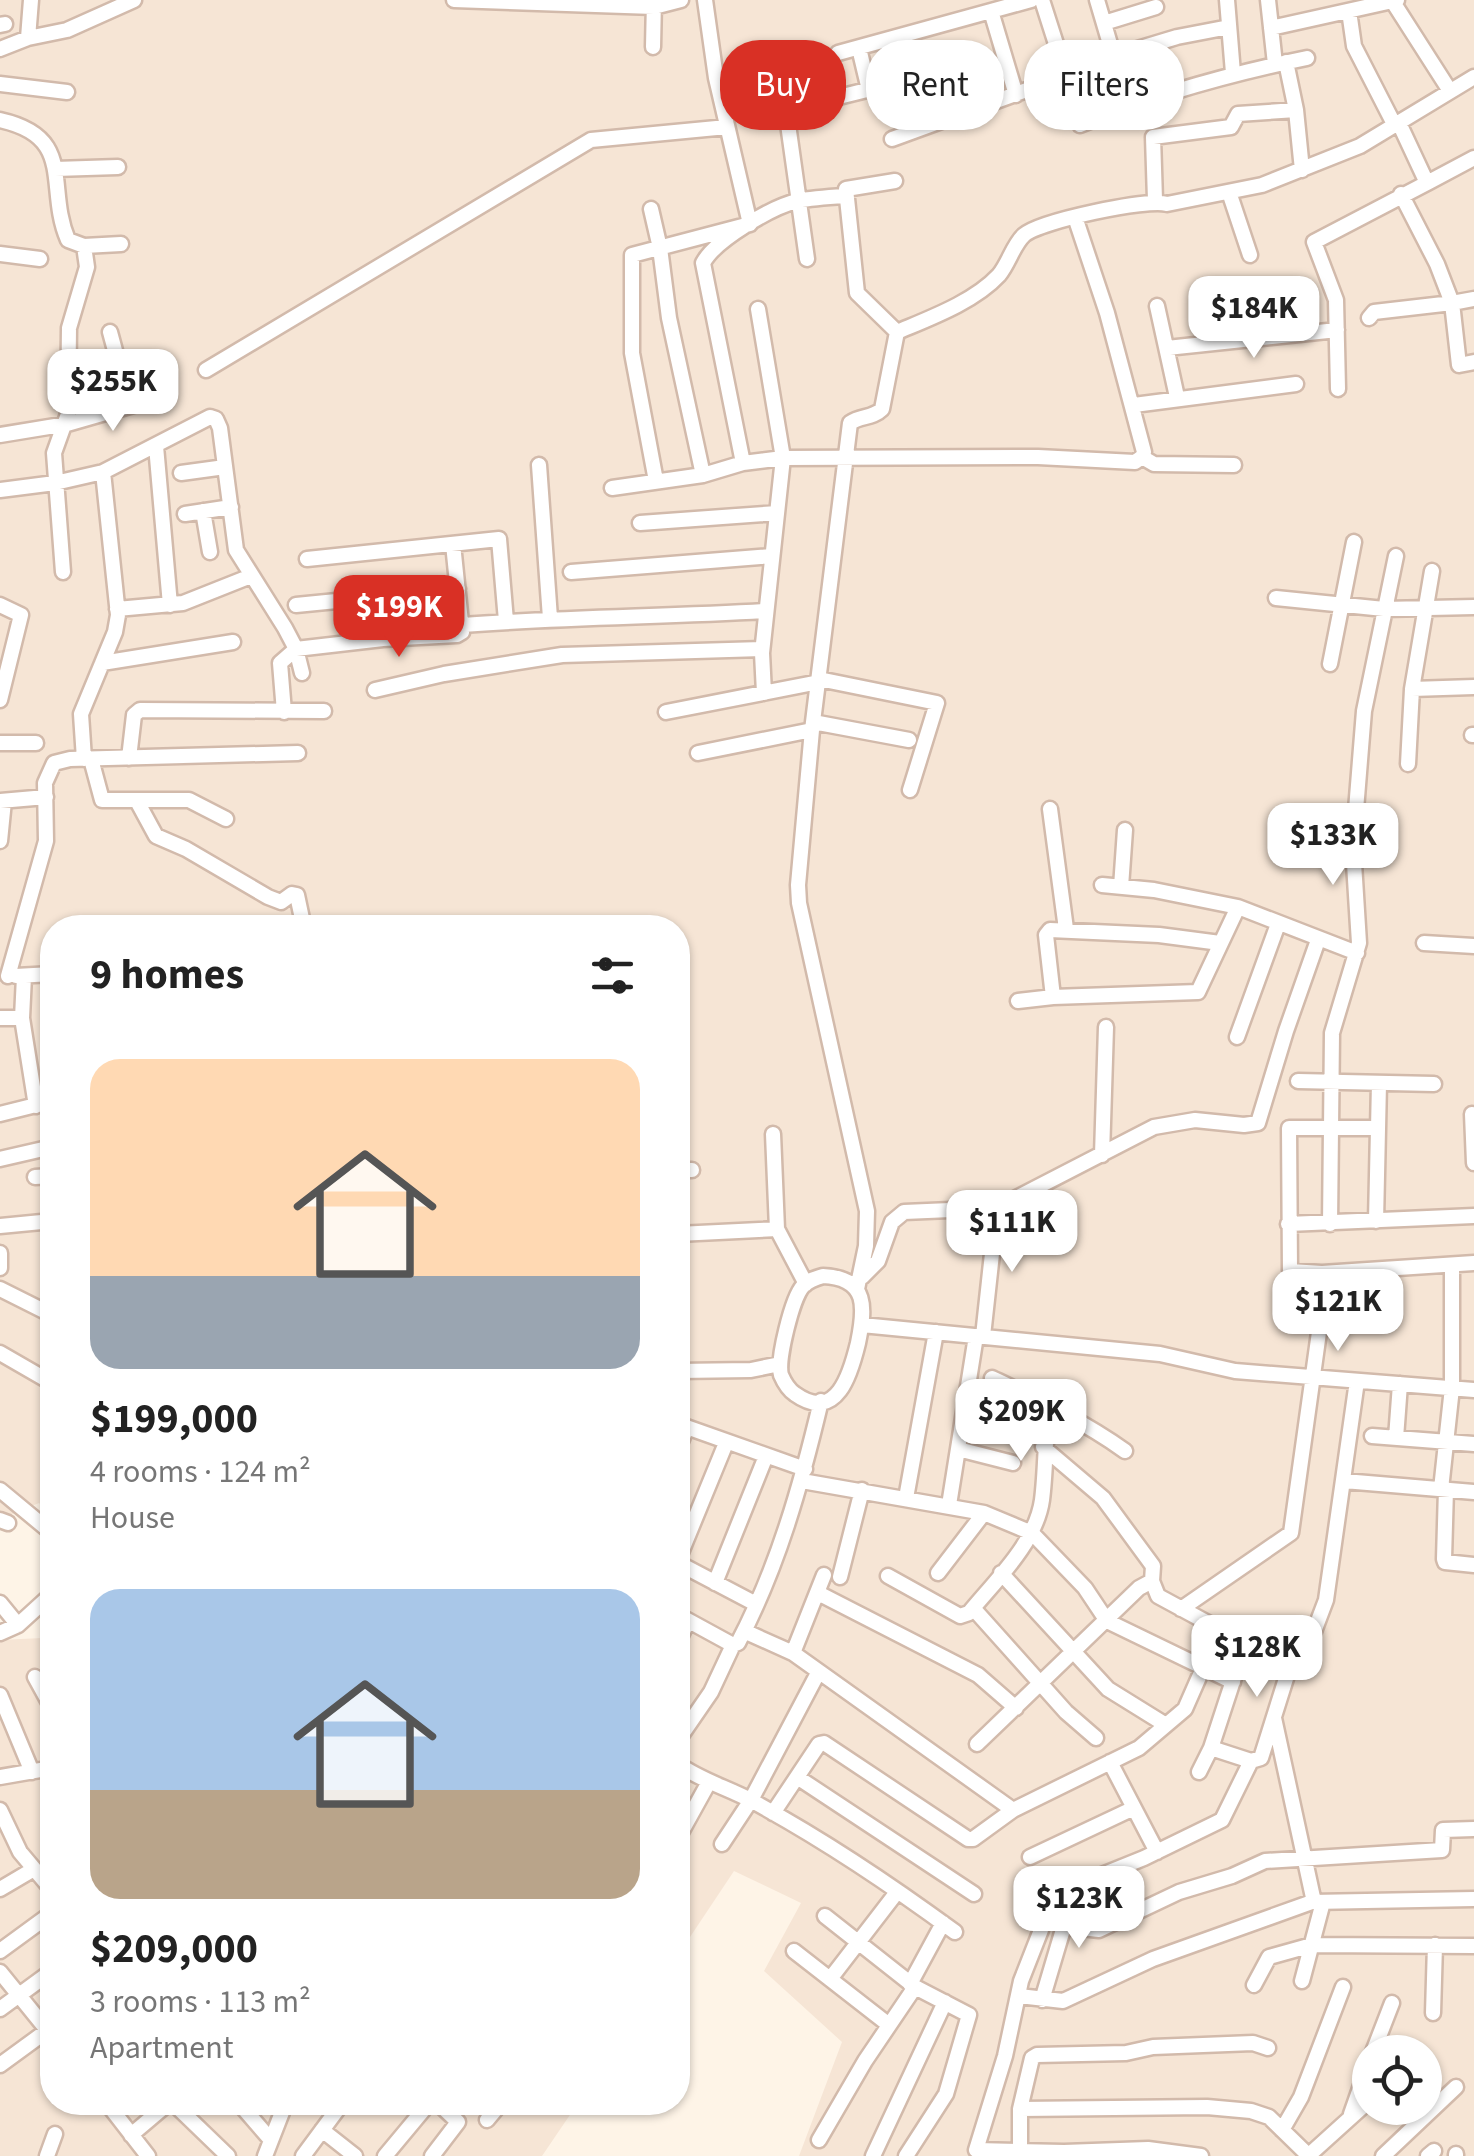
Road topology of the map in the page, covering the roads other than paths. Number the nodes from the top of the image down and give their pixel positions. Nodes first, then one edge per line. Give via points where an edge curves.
1 (31, 0) edge
2 (134, 0) edge
3 (454, 0) edge
4 (681, 0) edge
5 (705, 0) edge
6 (1032, 0) edge
7 (1042, 0) edge
8 (1097, 0) edge
9 (1227, 0) edge
10 (1268, 0) edge
11 (1395, 1) edge
12 (654, 4) edge
13 (104, 7) edge
14 (1156, 7) dead end
15 (990, 11) junction
16 (1349, 11) junction
17 (1104, 23) junction
18 (1229, 27) junction
19 (1271, 28) junction
20 (28, 38) junction
21 (1055, 40) edge
22 (1109, 40) edge
23 (1170, 40) edge
24 (654, 47) dead end
25 (858, 48) junction
26 (0, 49) edge
27 (846, 51) edge
28 (1307, 58) dead end
29 (1280, 63) junction
30 (1233, 72) junction
31 (1474, 77) edge
32 (866, 82) edge
33 (0, 84) edge
34 (1184, 88) edge
35 (866, 90) edge
36 (1450, 91) junction
37 (67, 92) dead end
38 (1024, 92) edge
39 (1016, 95) junction
40 (720, 96) edge
41 (1296, 110) junction
42 (0, 120) edge
43 (1397, 124) junction
44 (720, 128) edge
45 (728, 130) edge
46 (892, 139) dead end
47 (1474, 158) edge
48 (118, 168) dead end
49 (55, 169) junction
50 (1302, 170) junction
51 (894, 181) dead end
52 (1427, 183) junction
53 (1229, 192) junction
54 (1401, 194) junction
55 (846, 196) junction
56 (1155, 200) junction
57 (798, 201) junction
58 (651, 209) dead end
59 (1075, 216) junction
60 (750, 224) junction
61 (121, 244) dead end
62 (84, 246) junction
63 (660, 248) junction
64 (0, 254) edge
65 (1250, 255) dead end
66 (40, 259) dead end
67 (807, 259) dead end
68 (1474, 299) edge
69 (1452, 302) junction
70 (1156, 306) dead end
71 (758, 309) dead end
72 (1369, 318) dead end
73 (1337, 330) junction
74 (110, 332) dead end
75 (897, 332) junction
76 (1167, 348) junction
77 (1474, 362) edge
78 (206, 370) dead end
79 (1296, 384) dead end
80 (1338, 388) dead end
81 (1177, 398) junction
82 (147, 402) dead end
83 (1134, 405) junction
84 (130, 406) junction
85 (66, 424) junction
86 (0, 435) edge
87 (156, 446) junction
88 (784, 458) junction
89 (846, 458) junction
90 (1142, 458) junction
91 (743, 463) junction
92 (540, 465) dead end
93 (1234, 465) dead end
94 (225, 467) junction
95 (103, 472) junction
96 (181, 473) dead end
97 (703, 475) junction
98 (656, 481) junction
99 (55, 483) junction
100 (612, 488) dead end
101 (0, 490) edge
102 (230, 507) junction
103 (204, 511) junction
104 (777, 513) junction
105 (185, 514) dead end
106 (640, 523) dead end
107 (1354, 542) dead end
108 (453, 544) junction
109 (210, 552) dead end
110 (772, 556) junction
111 (1396, 556) dead end
112 (306, 559) dead end
113 (1432, 571) dead end
114 (63, 572) dead end
115 (572, 572) dead end
116 (251, 576) junction
117 (458, 589) junction
118 (1276, 598) dead end
119 (0, 605) edge
120 (170, 605) junction
121 (296, 605) dead end
122 (1342, 607) junction
123 (1474, 607) edge
124 (1424, 608) junction
125 (117, 610) junction
126 (1384, 610) junction
127 (765, 611) junction
128 (550, 618) junction
129 (506, 621) junction
130 (463, 624) junction
131 (233, 642) dead end
132 (762, 649) junction
133 (296, 650) junction
134 (102, 664) junction
135 (1330, 664) dead end
136 (302, 672) dead end
137 (819, 680) junction
138 (1474, 687) edge
139 (1412, 689) junction
140 (375, 690) dead end
141 (764, 693) junction
142 (0, 700) edge
143 (324, 711) dead end
144 (284, 712) junction
145 (666, 712) dead end
146 (813, 726) junction
147 (909, 740) dead end
148 (0, 743) edge
149 (36, 743) dead end
150 (298, 752) dead end
151 (698, 752) dead end
152 (129, 758) junction
153 (88, 759) junction
154 (1408, 764) dead end
155 (910, 790) dead end
156 (46, 797) junction
157 (2, 801) edge
158 (137, 801) junction
159 (1050, 809) dead end
160 (226, 818) dead end
161 (1125, 830) dead end
162 (0, 841) edge
163 (1102, 885) dead end
164 (1121, 887) junction
165 (1238, 907) junction
166 (301, 915) edge
167 (1278, 924) junction
168 (1066, 928) junction
169 (1318, 940) junction
170 (1220, 943) junction
171 (1424, 943) dead end
172 (1474, 946) edge
173 (1357, 953) junction
174 (40, 975) edge
175 (4, 976) edge
176 (24, 976) junction
177 (1053, 998) junction
178 (1018, 1001) dead end
179 (0, 1018) edge
180 (22, 1018) junction
181 (1106, 1027) dead end
182 (1237, 1036) dead end
183 (1298, 1081) dead end
184 (1330, 1082) junction
185 (1379, 1083) junction
186 (1434, 1084) dead end
187 (40, 1105) edge
188 (36, 1106) junction
189 (0, 1114) edge
190 (1472, 1114) edge
191 (1330, 1128) junction
192 (1376, 1128) junction
193 (772, 1134) dead end
194 (40, 1150) edge
195 (1102, 1155) junction
196 (0, 1160) edge
197 (1474, 1163) edge
198 (36, 1177) dead end
199 (40, 1177) edge
200 (998, 1208) junction
201 (1474, 1216) edge
202 (40, 1222) edge
203 (1376, 1222) junction
204 (1288, 1224) junction
205 (1330, 1224) junction
206 (0, 1226) edge
207 (777, 1229) junction
208 (690, 1233) edge
209 (0, 1253) edge
210 (1474, 1263) edge
211 (1452, 1266) junction
212 (0, 1268) edge
213 (859, 1283) junction
214 (806, 1284) junction
215 (0, 1289) edge
216 (40, 1309) edge
217 (862, 1325) junction
218 (1320, 1325) dead end
219 (936, 1332) junction
220 (979, 1336) junction
221 (0, 1353) edge
222 (780, 1364) junction
223 (690, 1371) edge
224 (40, 1376) edge
225 (992, 1378) dead end
226 (1313, 1378) junction
227 (1357, 1381) junction
228 (1400, 1384) junction
229 (1452, 1388) junction
230 (1474, 1390) edge
231 (821, 1401) junction
232 (1049, 1405) junction
233 (690, 1429) edge
234 (1372, 1436) dead end
235 (1396, 1438) junction
236 (1448, 1442) junction
237 (726, 1444) junction
238 (1474, 1444) edge
239 (1043, 1447) junction
240 (958, 1448) junction
241 (1125, 1451) dead end
242 (766, 1456) junction
243 (1014, 1463) dead end
244 (803, 1475) junction
245 (1344, 1482) junction
246 (1443, 1489) junction
247 (0, 1490) edge
248 (862, 1490) junction
249 (1474, 1492) edge
250 (906, 1498) junction
251 (948, 1505) junction
252 (984, 1512) junction
253 (40, 1523) edge
254 (690, 1532) edge
255 (1032, 1533) junction
256 (1474, 1565) edge
257 (690, 1568) edge
258 (1001, 1572) junction
259 (938, 1574) dead end
260 (888, 1576) dead end
261 (1152, 1581) junction
262 (715, 1582) junction
263 (818, 1593) junction
264 (0, 1603) edge
265 (756, 1604) junction
266 (40, 1605) edge
267 (973, 1608) junction
268 (1182, 1608) junction
269 (1107, 1621) junction
270 (690, 1622) edge
271 (18, 1625) junction
272 (744, 1631) junction
273 (0, 1633) edge
274 (733, 1645) junction
275 (1071, 1652) junction
276 (1242, 1652) junction
277 (793, 1653) junction
278 (1293, 1659) junction
279 (1203, 1668) junction
280 (818, 1674) junction
281 (36, 1677) dead end
282 (1233, 1682) junction
283 (1040, 1683) junction
284 (40, 1685) edge
285 (0, 1695) edge
286 (1016, 1708) junction
287 (1274, 1718) junction
288 (690, 1723) edge
289 (1166, 1725) junction
290 (1096, 1738) dead end
291 (978, 1744) dead end
292 (1211, 1748) junction
293 (1251, 1761) junction
294 (1110, 1762) junction
295 (40, 1770) edge
296 (690, 1771) edge
297 (32, 1772) junction
298 (1199, 1772) dead end
299 (0, 1777) edge
300 (797, 1777) junction
301 (709, 1782) junction
302 (751, 1800) junction
303 (1134, 1808) junction
304 (0, 1810) edge
305 (1013, 1810) junction
306 (773, 1813) junction
307 (690, 1816) edge
308 (1474, 1829) edge
309 (722, 1844) dead end
310 (1156, 1852) junction
311 (1030, 1857) dead end
312 (1305, 1858) junction
313 (34, 1868) junction
314 (40, 1874) edge
315 (0, 1889) edge
316 (897, 1892) junction
317 (974, 1894) dead end
318 (1474, 1899) edge
319 (1319, 1902) junction
320 (825, 1916) dead end
321 (40, 1922) edge
322 (1064, 1926) junction
323 (1042, 1930) dead end
324 (857, 1942) junction
325 (1312, 1945) junction
326 (1435, 1946) junction
327 (1474, 1946) edge
328 (0, 1951) edge
329 (794, 1951) dead end
330 (0, 1972) edge
331 (40, 1979) edge
332 (830, 1979) junction
333 (1302, 1982) dead end
334 (913, 1985) junction
335 (1254, 1986) dead end
336 (1343, 1988) dead end
337 (19, 1995) junction
338 (1019, 1996) junction
339 (1042, 2000) junction
340 (945, 2002) junction
341 (1392, 2004) dead end
342 (0, 2008) edge
343 (1432, 2013) dead end
344 (40, 2018) edge
345 (890, 2025) junction
346 (1380, 2035) edge
347 (40, 2038) edge
348 (1268, 2048) dead end
349 (0, 2065) edge
350 (1456, 2087) dead end
351 (1020, 2109) junction
352 (1352, 2111) edge
353 (116, 2115) edge
354 (155, 2115) edge
355 (185, 2115) edge
356 (249, 2115) edge
357 (279, 2115) edge
358 (333, 2115) edge
359 (422, 2115) edge
360 (450, 2115) edge
361 (491, 2115) edge
362 (1352, 2117) edge
363 (487, 2120) dead end
364 (1349, 2120) junction
365 (322, 2130) junction
366 (1282, 2130) junction
367 (55, 2134) dead end
368 (131, 2135) junction
369 (270, 2139) junction
370 (819, 2140) dead end
371 (1020, 2154) edge
372 (47, 2156) edge
373 (148, 2156) edge
374 (228, 2156) edge
375 (265, 2156) edge
376 (303, 2156) edge
377 (355, 2156) edge
378 (386, 2156) edge
379 (432, 2156) edge
380 (873, 2156) edge
381 (906, 2156) edge
382 (1202, 2156) edge
383 (1309, 2156) edge
384 (1383, 2156) edge

1 - 20 street
2 - 13 street
3 - 12 street
4 - 12 street
5 - 40 street
6 - 15 street
7 - 21 street
8 - 17 street
9 - 18 street
10 - 19 street
11 - 16 street
11 - 36 street
12 - 24 street
13 - 20 street via 67,30
14 - 17 street
15 - 25 street
15 - 39 street
16 - 19 street
16 - 43 street via 1354,46
17 - 22 street
18 - 23 street
18 - 30 street
19 - 29 street
20 - 26 street
25 - 27 street
25 - 32 street
28 - 29 street
29 - 30 street
29 - 41 street
30 - 34 street
31 - 36 street
33 - 37 street
35 - 57 street via 786,110
36 - 43 street
38 - 39 street
39 - 46 street
41 - 50 street
41 - 56 street via 1238,114 1231,127 1153,138
42 - 49 street via 42,138
43 - 50 street
43 - 52 street
44 - 78 street via 590,140
45 - 60 street
47 - 52 street
48 - 49 street
49 - 62 street via 65,234
50 - 53 street
51 - 55 street via 849,187
52 - 54 street
53 - 56 street via 1167,204
53 - 65 street
54 - 69 street
54 - 73 street via 1314,242 1336,300
55 - 57 street
55 - 75 street via 857,294
56 - 59 street
57 - 60 street
57 - 67 street
58 - 63 street
59 - 75 street via 1023,235 986,286
59 - 83 street
60 - 63 street
60 - 91 street via 703,264
61 - 62 street
62 - 85 street via 87,267 69,328
63 - 97 street
63 - 98 street via 632,255 630,292 632,353
64 - 66 street
68 - 69 street
69 - 72 street
69 - 77 street via 1459,366
70 - 76 street
71 - 88 street
73 - 76 street
73 - 80 street
74 - 84 street
75 - 89 street via 882,410 850,423
76 - 81 street
79 - 81 street
81 - 83 street
82 - 84 street
83 - 90 street
84 - 85 street
85 - 86 street
85 - 99 street via 54,453
87 - 94 street via 210,417 220,428
87 - 95 street
87 - 120 street
88 - 89 street
88 - 91 street
88 - 104 street
89 - 90 street
89 - 137 street
90 - 93 street via 1154,464
91 - 97 street
92 - 128 street
94 - 96 street
94 - 102 street
95 - 99 street
95 - 125 street
97 - 98 street
98 - 100 street
99 - 101 street
99 - 114 street
102 - 103 street
102 - 116 street via 236,550
103 - 105 street
103 - 109 street
104 - 106 street
104 - 110 street
107 - 122 street
108 - 112 street
108 - 117 street
108 - 129 street via 498,539
110 - 115 street
110 - 127 street
111 - 126 street
113 - 124 street
116 - 120 street
116 - 133 street
117 - 121 street
117 - 130 street
118 - 122 street
119 - 142 street via 22,615
120 - 125 street
122 - 126 street
122 - 135 street
123 - 124 street
124 - 126 street
124 - 139 street
125 - 134 street
126 - 173 street via 1364,711 1353,846
127 - 128 street
127 - 132 street
128 - 129 street
129 - 130 street
130 - 133 street via 457,635
131 - 134 street
132 - 140 street via 562,655
132 - 141 street
133 - 136 street
133 - 144 street via 280,663
134 - 153 street via 81,714
137 - 141 street
137 - 146 street
137 - 155 street via 937,702
138 - 139 street
139 - 154 street
141 - 145 street
143 - 144 street
144 - 152 street via 140,710
146 - 147 street
146 - 151 street
146 - 213 street via 798,885 867,1211
148 - 149 street
150 - 152 street
152 - 153 street
153 - 156 street via 54,763
153 - 158 street via 102,800
156 - 157 street
156 - 175 street via 46,841
157 - 162 street
158 - 160 street via 189,800
158 - 166 street via 156,836 268,897 281,902 297,895
159 - 168 street
161 - 164 street
163 - 164 street
164 - 165 street
165 - 167 street
165 - 170 street
167 - 169 street
167 - 182 street
168 - 170 street
168 - 177 street via 1046,934
169 - 173 street
169 - 195 street via 1258,1123 1173,1122
170 - 177 street via 1198,992
171 - 172 street
173 - 184 street via 1332,1032
174 - 176 street
175 - 176 street
176 - 180 street
177 - 178 street
179 - 180 street
180 - 188 street
181 - 195 street
183 - 184 street
184 - 185 street
184 - 191 street
185 - 186 street
185 - 192 street
187 - 188 street
188 - 189 street
190 - 197 street
191 - 192 street
191 - 204 street via 1289,1128
191 - 205 street
192 - 203 street
193 - 207 street
194 - 196 street
195 - 200 street
198 - 199 street
200 - 213 street via 904,1212
200 - 220 street
201 - 203 street
202 - 206 street
203 - 205 street
204 - 205 street
204 - 211 street via 1288,1265 1295,1273
207 - 208 street
207 - 214 street
209 - 212 street
210 - 211 street
211 - 229 street
213 - 214 street via 824,1276
213 - 217 street
214 - 222 street via 795,1298
215 - 216 street
217 - 219 street
217 - 231 street via 850,1379
218 - 226 street
219 - 220 street
219 - 250 street
220 - 226 street
220 - 240 street
221 - 224 street
222 - 223 street
222 - 231 street via 797,1396
225 - 232 street
226 - 227 street
226 - 268 street via 1291,1532
227 - 228 street
227 - 245 street
228 - 229 street
228 - 235 street
229 - 230 street
229 - 236 street
231 - 244 street
232 - 239 street
232 - 241 street
233 - 237 street
234 - 235 street
235 - 236 street
236 - 238 street
236 - 246 street
237 - 242 street
237 - 254 street
239 - 255 street via 1042,1502
239 - 261 street via 1103,1498 1154,1566
240 - 243 street
240 - 251 street
242 - 244 street
242 - 262 street
244 - 248 street
244 - 265 street
245 - 246 street
245 - 278 street via 1322,1613
246 - 249 street
246 - 256 street via 1445,1562
247 - 253 street
248 - 250 street
248 - 263 street via 832,1576
250 - 251 street
251 - 252 street
252 - 255 street
252 - 259 street
255 - 258 street
255 - 269 street
257 - 262 street
258 - 267 street
258 - 275 street
260 - 267 street via 960,1616
261 - 268 street via 1158,1596
261 - 269 street
262 - 265 street
263 - 277 street
263 - 286 street via 978,1675
264 - 271 street
265 - 272 street
266 - 271 street
267 - 283 street
268 - 276 street via 1238,1639
269 - 275 street
269 - 279 street
270 - 274 street
271 - 273 street
272 - 274 street
272 - 277 street
274 - 288 street
275 - 283 street
275 - 289 street via 1108,1689
276 - 278 street
276 - 282 street
277 - 280 street
278 - 287 street
279 - 282 street
279 - 289 street via 1189,1704
280 - 302 street
280 - 305 street
281 - 284 street
282 - 292 street
283 - 286 street
283 - 290 street
285 - 297 street
286 - 291 street
287 - 293 street via 1261,1758
287 - 312 street
289 - 294 street
292 - 293 street
292 - 298 street
293 - 310 street via 1226,1816
294 - 303 street
294 - 305 street
295 - 297 street
296 - 301 street
297 - 299 street
300 - 305 street via 824,1743 968,1839
300 - 306 street
300 - 317 street
301 - 302 street
301 - 307 street
302 - 306 street
302 - 309 street
303 - 310 street
303 - 311 street
304 - 313 street
306 - 316 street
308 - 312 street via 1443,1830 1442,1850
310 - 322 street via 1072,1887
312 - 319 street
312 - 322 street via 1264,1861 1099,1930
313 - 314 street
313 - 315 street
316 - 324 street
316 - 334 street via 949,1927
318 - 319 street
319 - 325 street
319 - 339 street via 1153,1958 1073,1997
320 - 324 street
321 - 328 street
322 - 339 street
323 - 338 street
324 - 332 street
324 - 334 street
325 - 326 street
325 - 333 street
325 - 335 street via 1269,1957
326 - 327 street
326 - 343 street
329 - 332 street
330 - 337 street
331 - 337 street
332 - 345 street
334 - 340 street
334 - 345 street
336 - 366 street
337 - 342 street
337 - 344 street
338 - 339 street
338 - 371 street via 976,2148
340 - 380 street
340 - 381 street via 969,2020 946,2094
341 - 346 street
345 - 370 street
347 - 349 street
348 - 351 street via 1253,2043 1036,2055
350 - 384 street
351 - 366 street via 1206,2106 1261,2113
351 - 371 street
352 - 364 street
353 - 368 street
354 - 368 street
355 - 374 street
356 - 369 street
357 - 369 street
358 - 365 street
359 - 378 street
360 - 379 street via 458,2122
361 - 363 street
362 - 364 street
364 - 383 street
365 - 376 street
365 - 377 street
366 - 383 street
367 - 372 street
368 - 373 street
369 - 375 street
371 - 382 street via 1148,2149

